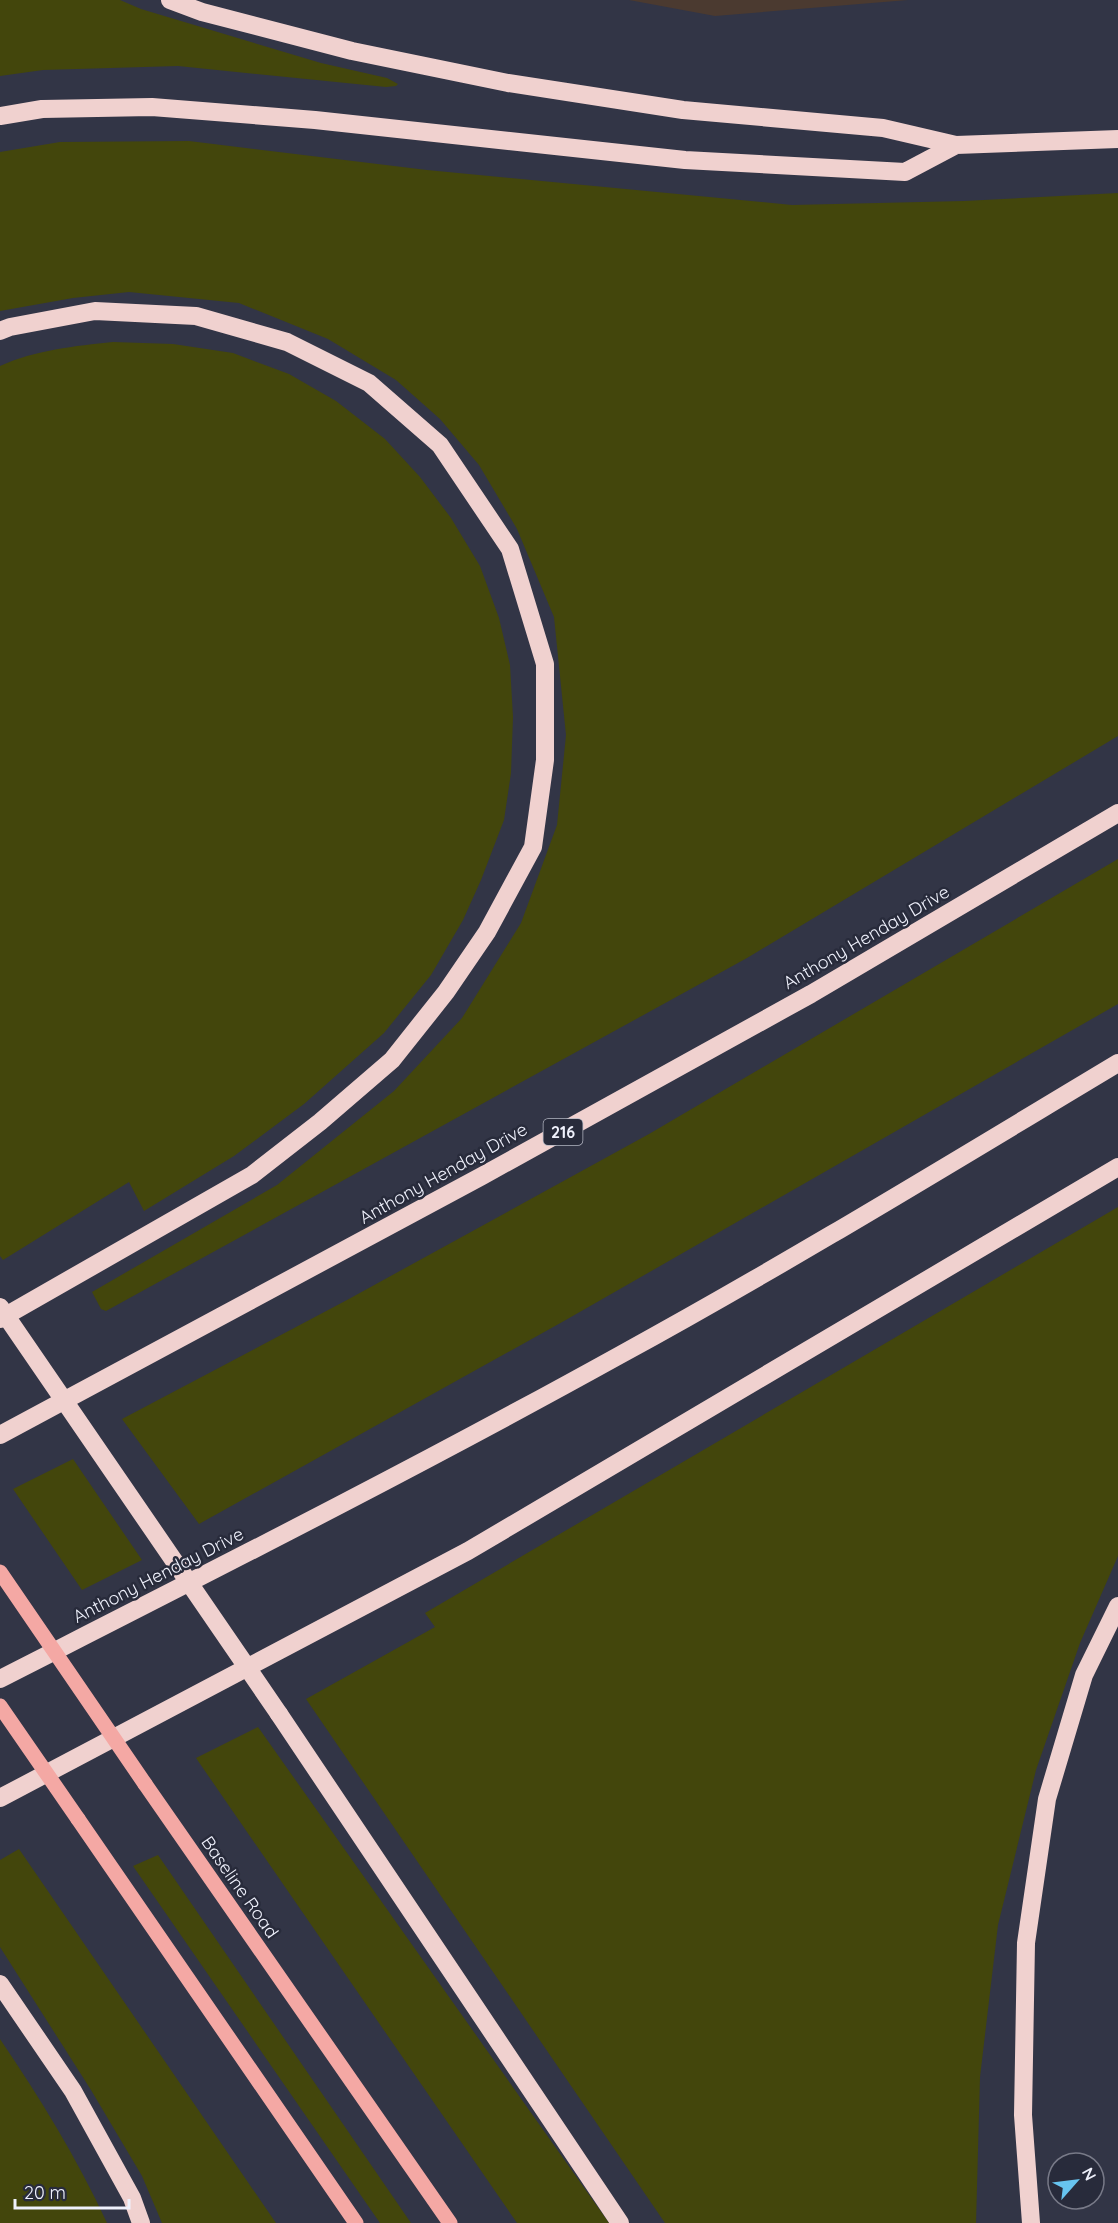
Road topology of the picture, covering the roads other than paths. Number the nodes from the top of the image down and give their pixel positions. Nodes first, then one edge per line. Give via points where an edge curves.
1 (170, 0) edge
2 (0, 116) edge
3 (1118, 139) edge
4 (956, 145) junction
5 (0, 331) edge
6 (1118, 813) edge
7 (1118, 1063) edge
8 (1118, 1167) edge
9 (0, 1307) edge
10 (0, 1318) edge
11 (0, 1436) edge
12 (0, 1572) edge
13 (1118, 1606) edge
14 (0, 1679) edge
15 (0, 1706) edge
16 (0, 1798) edge
17 (0, 1984) edge
18 (141, 2223) edge
19 (356, 2223) edge
20 (450, 2223) edge
21 (620, 2223) edge
22 (1031, 2223) edge

1 - 4 highway via 352,51 508,83 683,110 884,128
2 - 4 highway via 42,109 152,107 315,120 685,160 905,172
3 - 4 highway
5 - 10 highway via 95,311 196,316 287,342 369,383 440,445 510,549 545,664 545,760 533,847 487,932 392,1060 252,1175
6 - 11 highway, Anthony Henday Drive / 216 via 811,994
7 - 14 highway, Anthony Henday Drive via 622,1354 310,1521
8 - 16 highway via 468,1551
9 - 21 highway, bridge
12 - 20 main road, Baseline Road, bridge
13 - 22 highway via 1084,1675 1047,1799 1028,1932 1023,2115
15 - 19 main road, bridge
17 - 18 highway via 73,2091 132,2198

